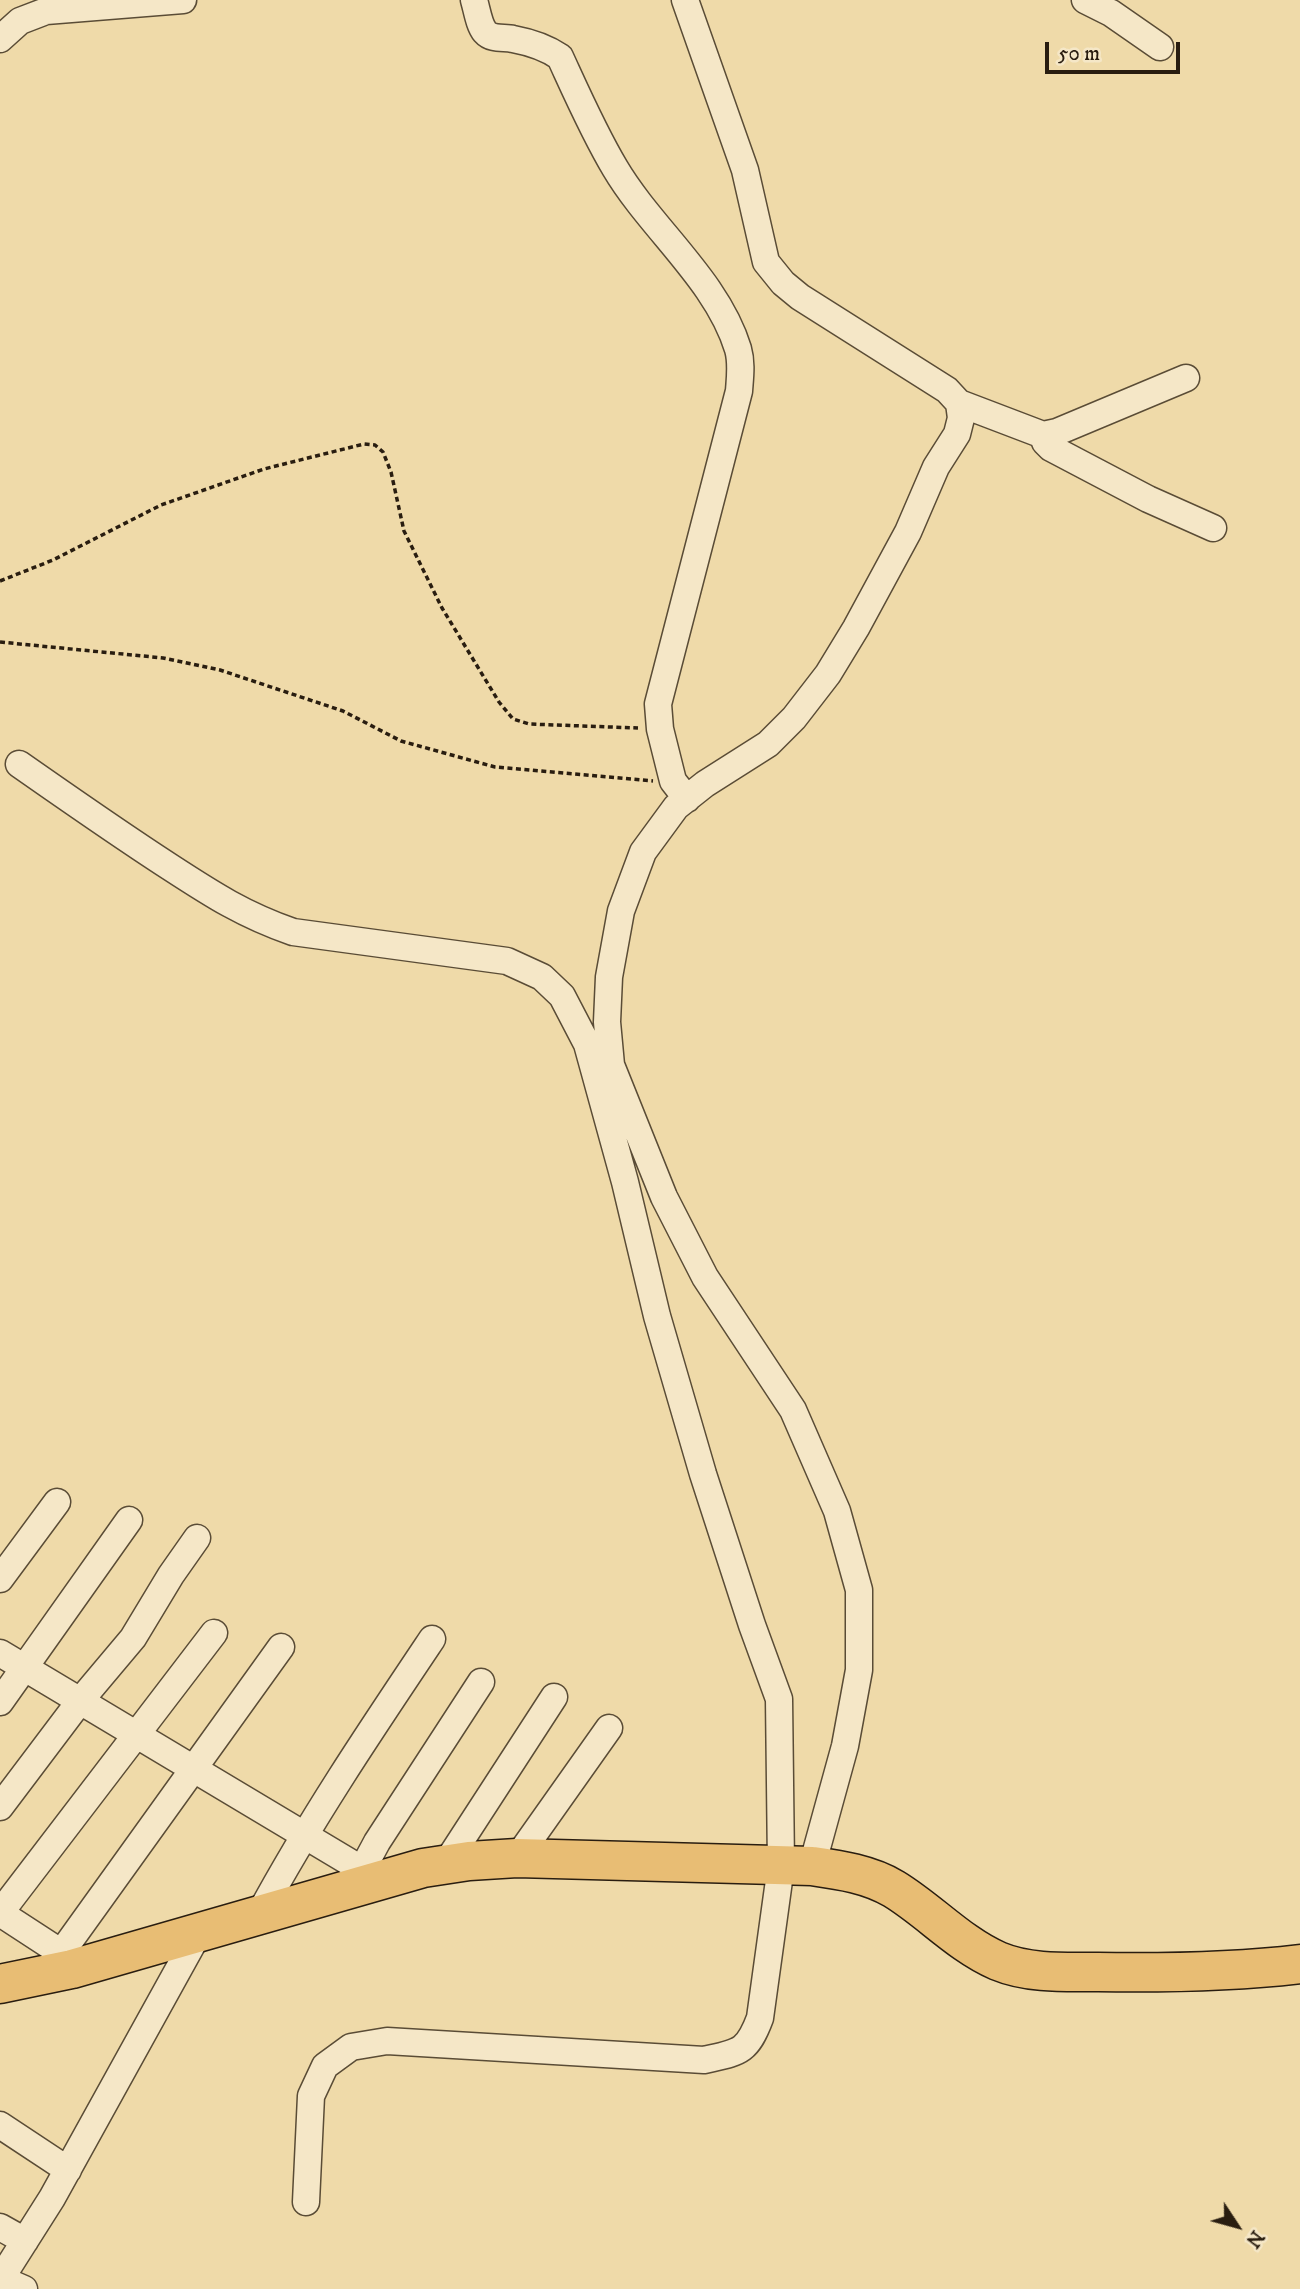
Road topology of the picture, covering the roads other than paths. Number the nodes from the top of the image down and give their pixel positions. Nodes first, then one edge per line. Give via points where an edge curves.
1 (183, 0) edge
2 (474, 0) edge
3 (685, 0) edge
4 (1085, 0) edge
5 (0, 39) edge
6 (1160, 47) dead end
7 (1186, 378) dead end
8 (959, 403) junction
9 (1043, 435) junction
10 (1213, 528) dead end
11 (19, 764) dead end
12 (680, 790) junction
13 (57, 1502) dead end
14 (129, 1520) dead end
15 (197, 1538) dead end
16 (0, 1579) edge
17 (214, 1633) dead end
18 (432, 1639) dead end
19 (281, 1647) dead end
20 (0, 1653) edge
21 (25, 1668) junction
22 (481, 1682) dead end
23 (554, 1697) dead end
24 (80, 1701) junction
25 (0, 1702) edge
26 (608, 1728) dead end
27 (137, 1735) junction
28 (193, 1768) junction
29 (0, 1807) edge
30 (304, 1835) junction
31 (517, 1858) junction
32 (445, 1865) junction
33 (797, 1866) junction
34 (357, 1878) junction
35 (0, 1913) edge
36 (259, 1915) junction
37 (198, 1934) junction
38 (53, 1963) junction
39 (1300, 1964) edge
40 (0, 1984) edge
41 (0, 2125) edge
42 (68, 2170) junction
43 (306, 2202) dead end
44 (0, 2227) edge
45 (25, 2241) junction
46 (0, 2279) edge
47 (24, 2289) edge

1 - 5 street via 46,11 20,22
2 - 12 street via 490,36 512,38 561,57 616,169 701,281 738,349 738,391 658,704 660,729
3 - 8 street via 745,170 766,262 774,274 800,297 928,377
4 - 6 street
7 - 9 street
8 - 9 street
8 - 12 street via 957,434 828,674 768,744 705,784
9 - 10 street via 1051,448
11 - 33 street via 161,861 261,921 293,932 508,961 542,977 562,996 587,1044 695,1447 779,1699
12 - 33 street via 676,807 643,852 621,911 609,977 611,1066 664,1197 705,1277 793,1409 837,1511 859,1590 859,1670 845,1746
13 - 16 street
14 - 21 street
15 - 24 street via 133,1637
17 - 27 street
18 - 30 street
19 - 28 street
20 - 21 street
21 - 24 street
21 - 25 street
22 - 34 street
23 - 32 street
24 - 27 street
24 - 29 street
26 - 31 street
27 - 28 street
27 - 35 street
28 - 30 street
28 - 38 street
30 - 34 street
30 - 36 street
31 - 32 highway
31 - 33 highway
32 - 34 highway
33 - 39 highway via 868,1877 892,1888 975,1949 1022,1968 1181,1972
33 - 43 street via 760,2018 752,2039 737,2053 704,2060 387,2041 351,2047 325,2066 311,2096
34 - 36 highway
35 - 38 street
36 - 37 highway
37 - 38 highway
37 - 42 street
38 - 40 highway
41 - 42 street
42 - 45 street
44 - 45 street
45 - 46 street
46 - 47 street

